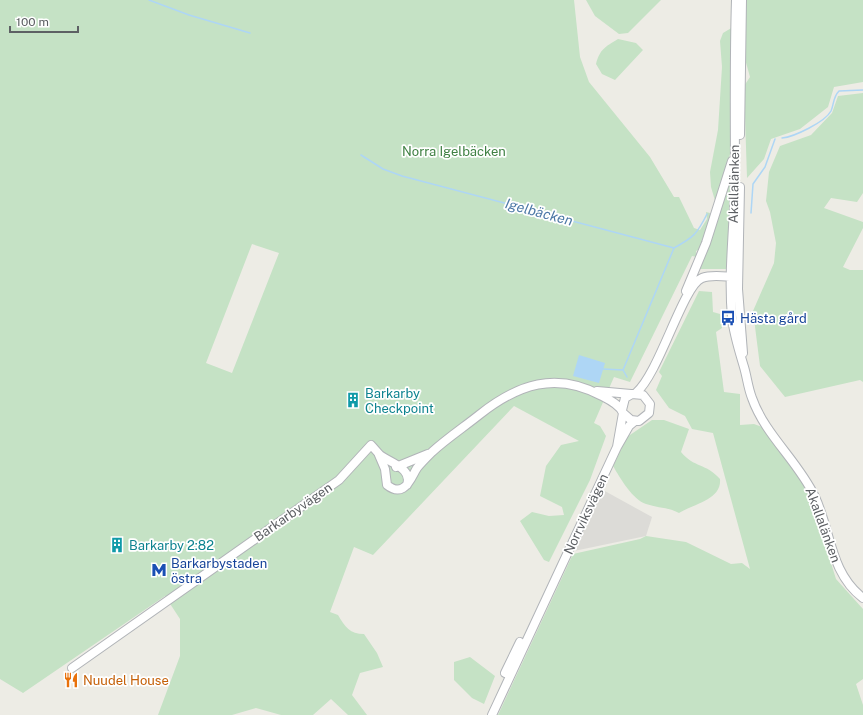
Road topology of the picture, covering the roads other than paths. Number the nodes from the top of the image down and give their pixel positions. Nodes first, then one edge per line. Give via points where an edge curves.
1 (736, 0) edge
2 (742, 0) edge
3 (735, 150) junction
4 (735, 274) junction
5 (692, 275) junction
6 (681, 310) junction
7 (653, 371) junction
8 (593, 391) junction
9 (634, 393) junction
10 (648, 400) junction
11 (623, 412) junction
12 (634, 421) junction
13 (617, 446) junction
14 (432, 452) junction
15 (379, 455) junction
16 (399, 467) junction
17 (386, 476) junction
18 (407, 485) junction
19 (554, 582) junction
20 (863, 598) edge
21 (72, 668) dead end
22 (490, 715) edge

1 - 3 street, Akallalänken
2 - 4 street, Akallalänken
3 - 4 street, Akallalänken
3 - 5 street via 717,211
4 - 5 street via 698,271
4 - 6 street via 699,279
4 - 20 street, Akallalänken via 744,366 753,400 765,423 798,467 812,491 836,562 846,581
5 - 6 street
6 - 7 street
7 - 9 street
7 - 10 street
8 - 9 street
8 - 11 street
8 - 14 street via 547,383 514,391 494,403
9 - 10 street via 643,395
9 - 11 street via 625,398
10 - 12 street via 649,413 643,419
11 - 12 street via 628,419
11 - 13 street, Norrviksvägen
12 - 13 street, Norrviksvägen
13 - 19 street, Norrviksvägen
14 - 16 street
14 - 18 street
15 - 16 street
15 - 17 street
15 - 21 street, Barkarbyvägen via 371,445 339,480
16 - 17 street via 392,468
16 - 18 street via 408,474
17 - 18 street via 387,485 393,489
19 - 22 street, Norrviksvägen
19 - 22 street, Norrviksvägen via 512,656

